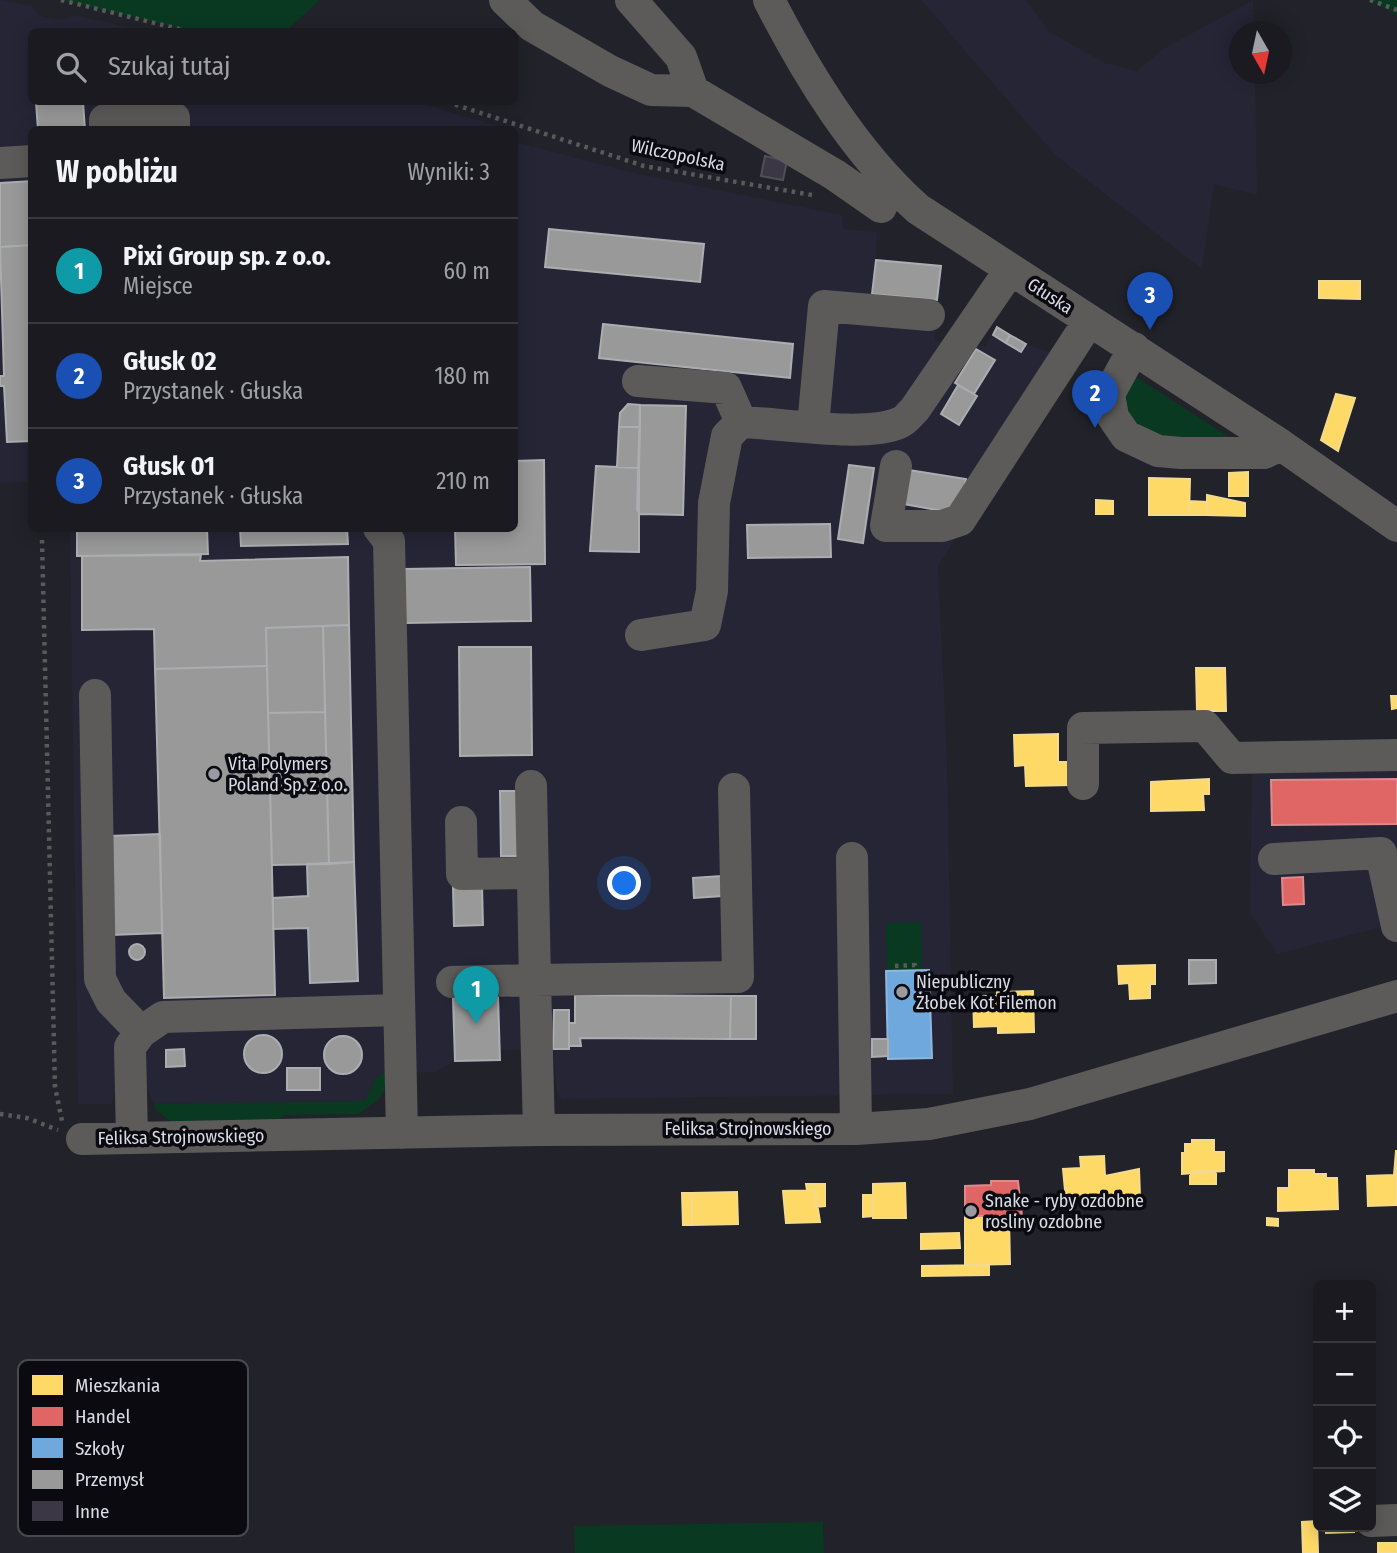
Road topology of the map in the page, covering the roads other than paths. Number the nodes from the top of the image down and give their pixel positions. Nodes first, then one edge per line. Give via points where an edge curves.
1 (505, 0) edge
2 (631, 0) edge
3 (769, 0) edge
4 (693, 91) junction
5 (105, 126) edge
6 (174, 126) edge
7 (28, 161) edge
8 (0, 163) edge
9 (881, 207) dead end
10 (1010, 270) junction
11 (929, 315) dead end
12 (1089, 321) junction
13 (1134, 348) junction
14 (638, 382) dead end
15 (741, 422) junction
16 (813, 426) junction
17 (1281, 445) junction
18 (896, 466) dead end
19 (1397, 526) edge
20 (386, 533) edge
21 (642, 635) dead end
22 (95, 695) dead end
23 (1397, 755) edge
24 (1083, 784) dead end
25 (531, 786) dead end
26 (734, 789) dead end
27 (461, 822) dead end
28 (1389, 850) edge
29 (852, 858) dead end
30 (1274, 859) dead end
31 (533, 873) junction
32 (1397, 926) edge
33 (535, 980) junction
34 (452, 982) dead end
35 (1397, 996) edge
36 (398, 1010) junction
37 (141, 1032) junction
38 (856, 1129) junction
39 (539, 1130) junction
40 (402, 1133) junction
41 (132, 1138) junction
42 (82, 1139) dead end
43 (1397, 1520) edge
44 (1376, 1521) edge

1 - 4 street via 532,26 610,71 651,90
2 - 4 street via 681,57
3 - 10 street, Głuska via 815,78 883,174 918,209
4 - 9 street
5 - 6 street via 104,120 174,118
7 - 8 street
10 - 12 street, Głuska
10 - 16 street via 915,409 900,423 877,428
11 - 16 street via 824,306
12 - 13 street, Głuska
12 - 18 street via 960,520 942,526 886,526
13 - 17 street, Głuska
13 - 17 street via 1109,394 1113,417 1126,436 1158,451 1181,453 1264,453
14 - 15 street via 726,388
15 - 16 street
15 - 21 street via 727,436 714,503 712,591 705,625
17 - 19 street, Głuska
20 - 36 street
22 - 37 street via 100,979 111,1001
23 - 24 street via 1232,758 1205,726 1083,728
25 - 31 street
26 - 33 street via 738,976
27 - 31 street via 462,874
28 - 30 street
28 - 32 street
29 - 38 street
31 - 33 street
33 - 34 street
33 - 39 street
35 - 38 street, Feliksa Strojnowskiego via 1030,1104 929,1124
36 - 37 street via 163,1017
36 - 40 street
37 - 41 street via 130,1047
38 - 39 street, Feliksa Strojnowskiego
39 - 40 street, Feliksa Strojnowskiego
40 - 41 street, Feliksa Strojnowskiego
41 - 42 street, Feliksa Strojnowskiego
43 - 44 street

